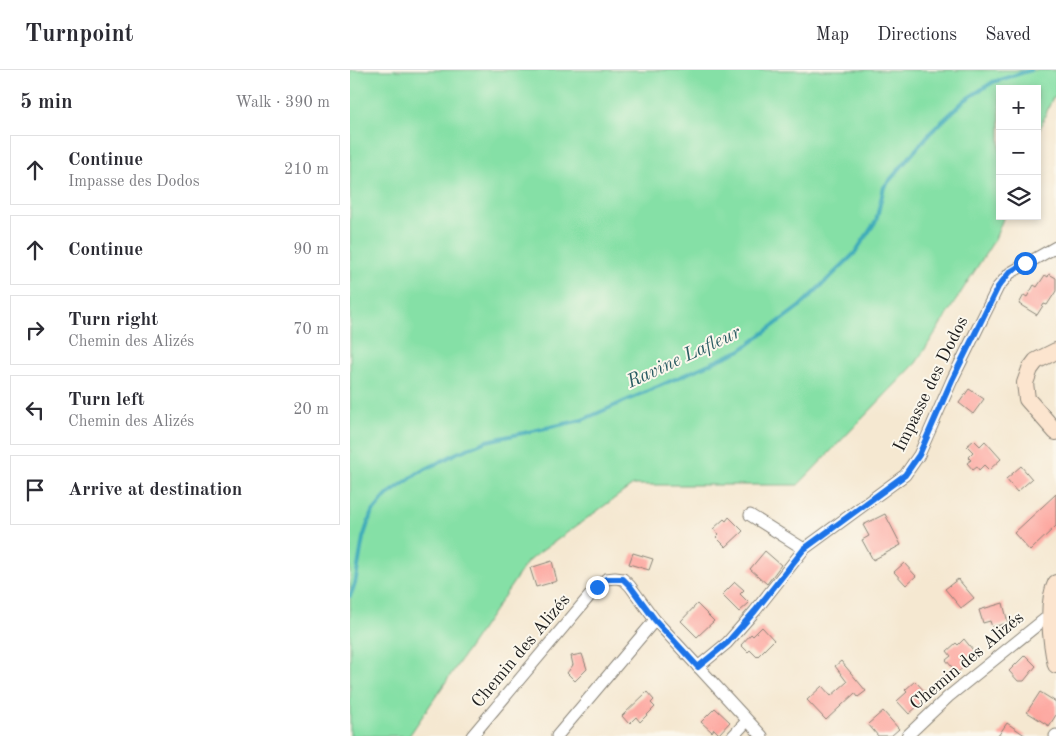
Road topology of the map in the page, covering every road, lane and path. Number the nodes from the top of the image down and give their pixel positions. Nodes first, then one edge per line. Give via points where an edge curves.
1 (1056, 247) edge
2 (1056, 351) edge
3 (1056, 432) edge
4 (750, 515) dead end
5 (804, 549) junction
6 (1056, 583) edge
7 (1050, 614) junction
8 (655, 620) junction
9 (1056, 665) edge
10 (698, 667) junction
11 (747, 721) junction
12 (472, 736) edge
13 (557, 736) edge
14 (733, 736) edge
15 (762, 736) edge
16 (907, 736) edge

1 - 5 street, Impasse des Dodos via 1010,272 998,287 919,455 905,475
2 - 3 main road via 1036,361 1025,383 1026,400
4 - 5 street
5 - 10 street, Impasse des Dodos via 727,643
6 - 7 main road via 1052,590
7 - 9 main road
7 - 16 street, Chemin des Alizés via 948,697
8 - 10 street, Chemin des Alizés
8 - 12 street, Chemin des Alizés via 623,579 606,579
8 - 13 street
10 - 11 street, Chemin des Alizés
11 - 14 street
11 - 15 street, Chemin des Alizés

